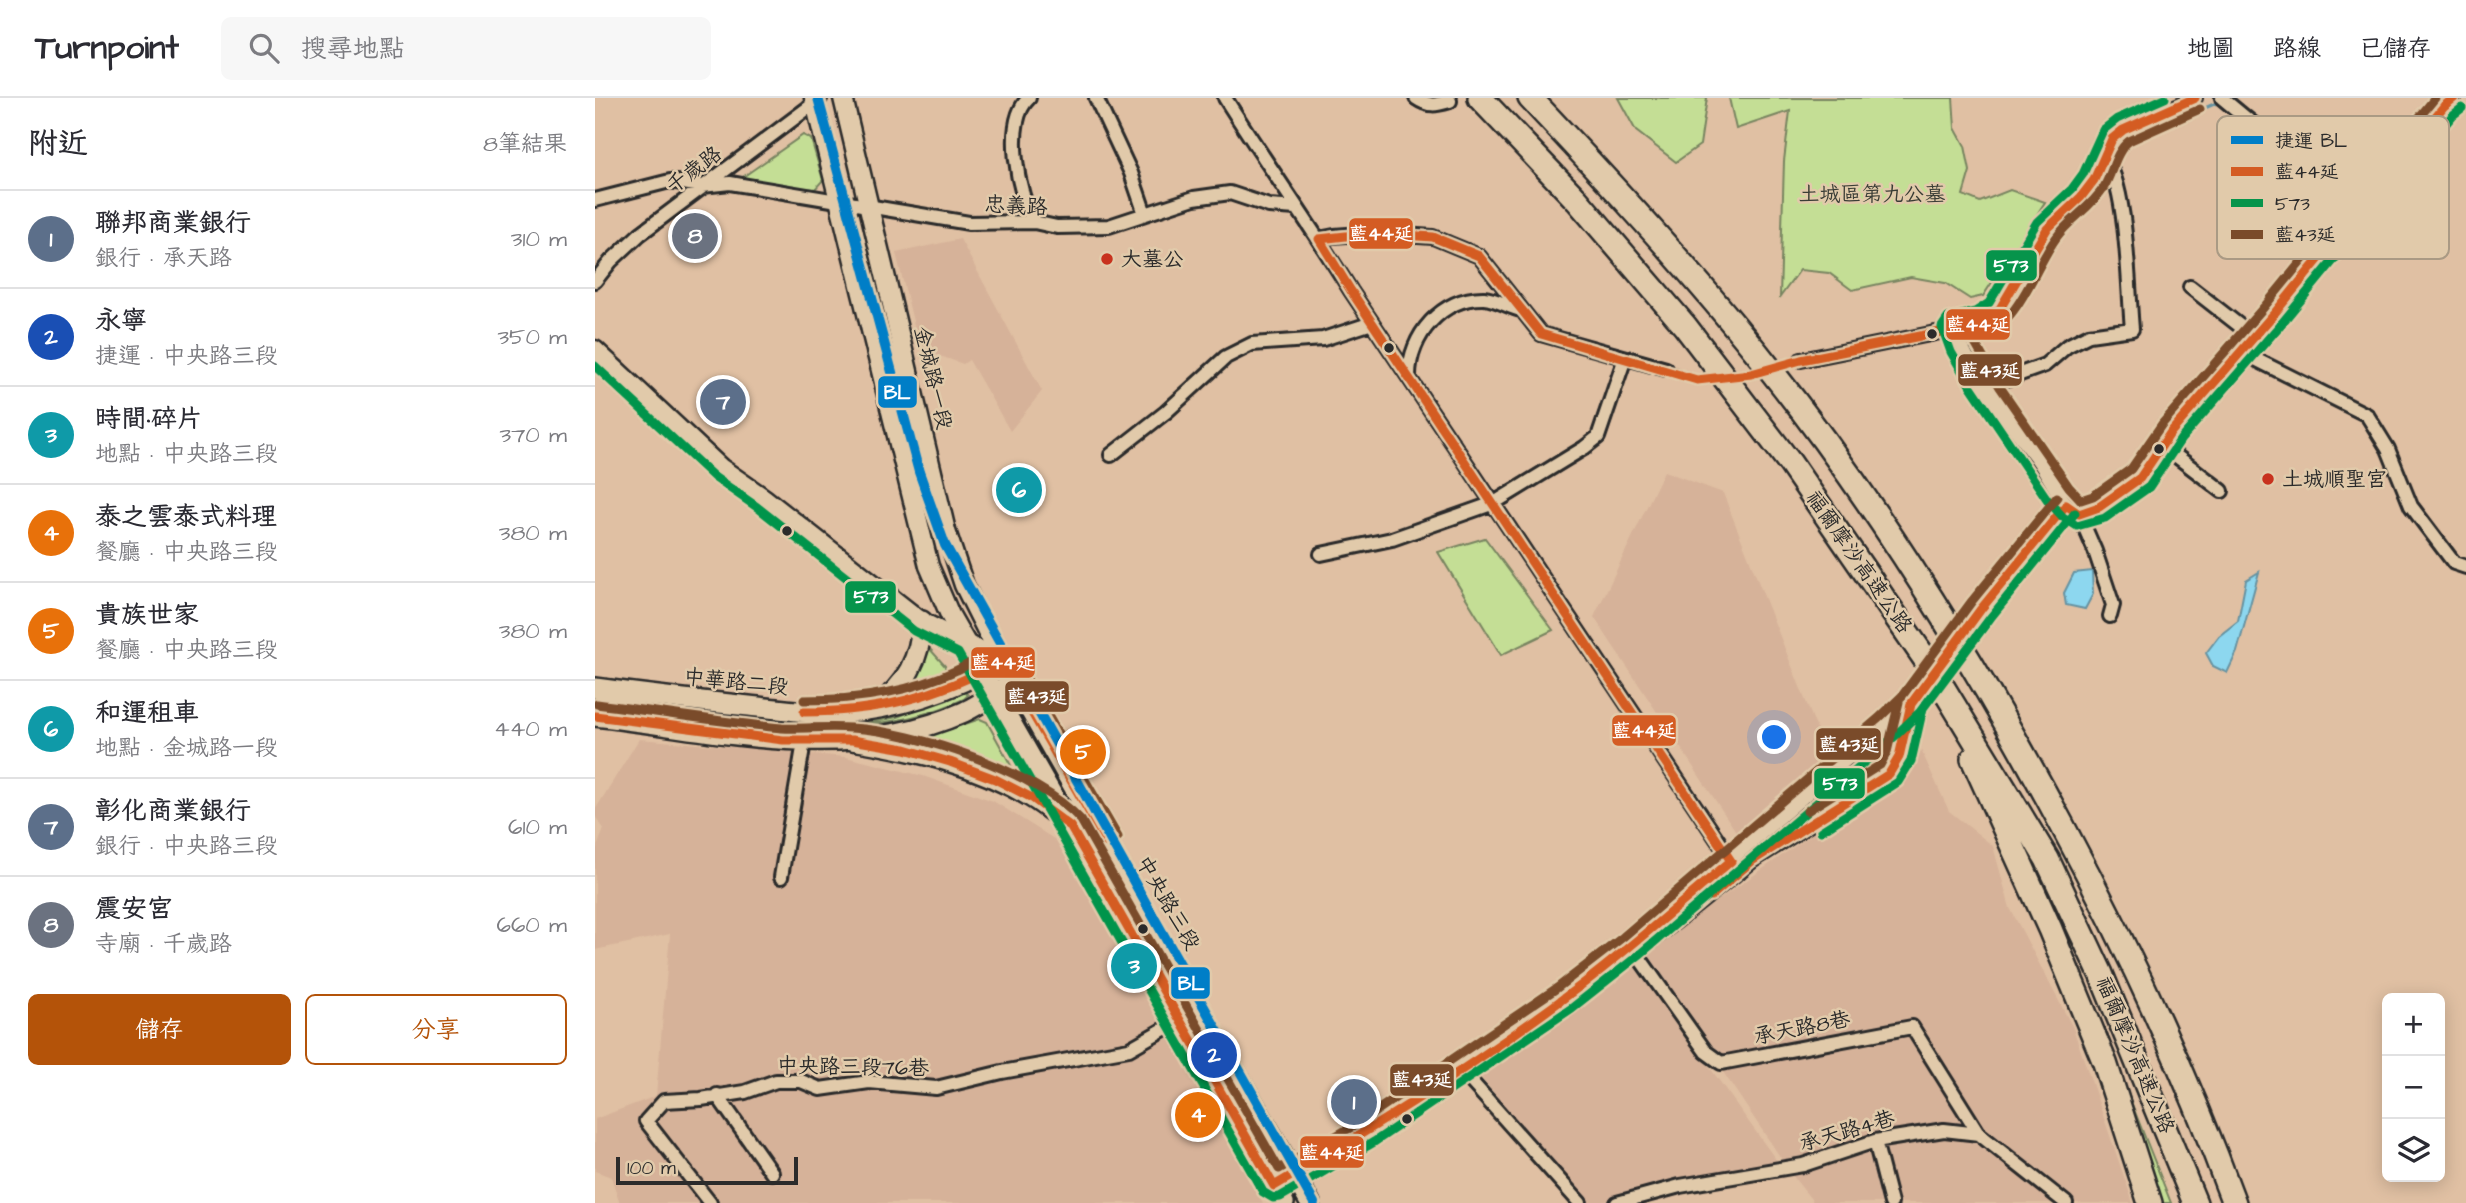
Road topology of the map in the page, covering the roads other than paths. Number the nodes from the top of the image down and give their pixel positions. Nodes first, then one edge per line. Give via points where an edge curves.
1 (843, 98) edge
2 (1029, 98) edge
3 (1096, 98) edge
4 (1225, 98) edge
5 (1416, 98) edge
6 (1480, 98) edge
7 (1530, 98) edge
8 (2195, 98) edge
9 (2454, 98) edge
10 (817, 99) edge
11 (1450, 101) dead end
12 (2225, 101) edge
13 (2243, 116) edge
14 (2436, 116) edge
15 (2106, 158) junction
16 (741, 159) junction
17 (730, 183) junction
18 (702, 186) junction
19 (595, 200) edge
20 (840, 200) junction
21 (869, 208) junction
22 (1296, 208) junction
23 (1145, 214) junction
24 (1034, 222) junction
25 (1319, 239) junction
26 (2318, 259) edge
27 (595, 281) edge
28 (2190, 287) dead end
29 (1521, 310) junction
30 (1373, 323) junction
31 (1954, 329) junction
32 (2254, 337) junction
33 (595, 349) edge
34 (2241, 352) junction
35 (1625, 358) junction
36 (1801, 360) tunnel mouth
37 (1666, 369) tunnel mouth
38 (1409, 377) junction
39 (1984, 387) junction
40 (2162, 445) junction
41 (1111, 455) dead end
42 (2222, 491) dead end
43 (1495, 503) junction
44 (2066, 505) junction
45 (2079, 514) junction
46 (1321, 554) dead end
47 (2466, 567) edge
48 (1981, 609) tunnel mouth
49 (2110, 616) dead end
50 (922, 621) junction
51 (967, 644) junction
52 (1002, 661) junction
53 (982, 673) junction
54 (1014, 680) junction
55 (1940, 682) junction
56 (595, 688) edge
57 (994, 693) junction
58 (872, 708) junction
59 (595, 716) edge
60 (1887, 727) junction
61 (852, 740) junction
62 (804, 742) junction
63 (1869, 742) junction
64 (1901, 743) junction
65 (1865, 789) junction
66 (1070, 826) junction
67 (1731, 861) junction
68 (1739, 872) junction
69 (781, 877) dead end
70 (1631, 946) junction
71 (1201, 1008) junction
72 (1180, 1021) junction
73 (1460, 1069) junction
74 (717, 1095) junction
75 (1979, 1134) junction
76 (1875, 1141) junction
77 (772, 1172) dead end
78 (1295, 1175) junction
79 (1279, 1195) edge
80 (710, 1203) edge
81 (1310, 1203) edge
82 (1580, 1203) edge
83 (1617, 1203) edge
84 (1891, 1203) edge
85 (2066, 1203) edge
86 (2150, 1203) edge
87 (2195, 1203) edge
88 (2234, 1203) edge

1 - 21 main road, 金城路一段
2 - 24 street via 1017,120 1016,146 1020,190
3 - 23 street
4 - 22 street
5 - 11 street via 1434,106
6 - 55 highway, 福爾摩沙高速公路 via 1577,200 1685,326 1790,463
7 - 88 highway, 福爾摩沙高速公路 via 1710,296 1823,438 1910,562 2008,723 2133,964
8 - 15 street via 2123,130 2112,139
9 - 14 street
10 - 16 street, 千歲路
10 - 20 main road
12 - 13 street
15 - 31 street via 2081,197 2047,229 1998,312 1980,324
15 - 39 street via 2120,192 2132,328 2089,335 2045,365
16 - 17 street
16 - 18 street, 千歲路
17 - 18 street, 忠義路
17 - 20 street, 忠義路
18 - 19 street, 忠義路 via 670,181
18 - 27 street, 千歲路 via 640,234
20 - 21 street, 忠義路
20 - 51 main road via 929,566
21 - 24 street, 忠義路 via 969,223
21 - 52 main road, 金城路一段 via 946,531 964,585
22 - 23 street, 忠義路 via 1269,206 1230,193 1194,198
22 - 25 street
23 - 24 street, 忠義路 via 1109,226 1057,227
25 - 29 street via 1373,233 1433,237 1479,256
25 - 30 street
26 - 32 street
28 - 32 street
29 - 35 street via 1541,334
29 - 38 street via 1485,298 1437,314 1415,349
30 - 38 street
30 - 41 street via 1323,338 1252,344 1226,357
31 - 36 street
31 - 39 street
32 - 34 street
33 - 50 street via 721,467
34 - 40 street
34 - 47 street via 2367,415 2388,449 2411,506 2454,564
35 - 37 street
35 - 43 street via 1598,437
38 - 43 street
39 - 44 street
40 - 42 street
40 - 45 street via 2140,478 2099,508
43 - 46 street via 1392,539
43 - 67 street
44 - 45 street
44 - 48 street
45 - 49 street via 2113,605
50 - 51 street
50 - 58 main road via 915,663 891,697
51 - 52 street
51 - 53 main road
52 - 53 main road, 中華路二段
52 - 54 main road, 中央路三段
53 - 57 main road
53 - 58 main road, 中華路二段 via 932,695
54 - 57 main road
54 - 71 main road, 中央路三段
55 - 86 highway via 2105,1063
55 - 87 highway, 福爾摩沙高速公路 via 2047,859 2101,974
56 - 58 main road, 中華路二段 via 801,712
57 - 61 main road via 942,720
57 - 66 main road
59 - 62 main road
60 - 63 street
60 - 64 street
60 - 64 street via 1911,704
61 - 62 main road
61 - 66 main road via 905,749 995,779 1032,797
62 - 69 street
63 - 65 street via 1889,742 1892,753
63 - 67 street
64 - 65 street via 1889,774
65 - 68 street
66 - 72 main road
67 - 68 street
67 - 70 street
68 - 70 street via 1644,947
70 - 73 street
70 - 75 street, 承天路8巷 via 1706,1052 1721,1063 1912,1027
71 - 72 street, 中央路三段76巷
71 - 78 main road, 中央路三段
72 - 74 street, 中央路三段76巷 via 1129,1049 936,1088 870,1082 820,1089 776,1081 745,1092
72 - 79 main road
73 - 78 street
73 - 82 street
74 - 77 street
74 - 80 street, 中央路三段76巷 via 664,1101 646,1121
75 - 76 street, 承天路4巷 via 1944,1129
75 - 85 street
76 - 83 street, 承天路4巷 via 1803,1165 1681,1186
76 - 84 street
78 - 79 street
78 - 81 main road, 中央路三段

